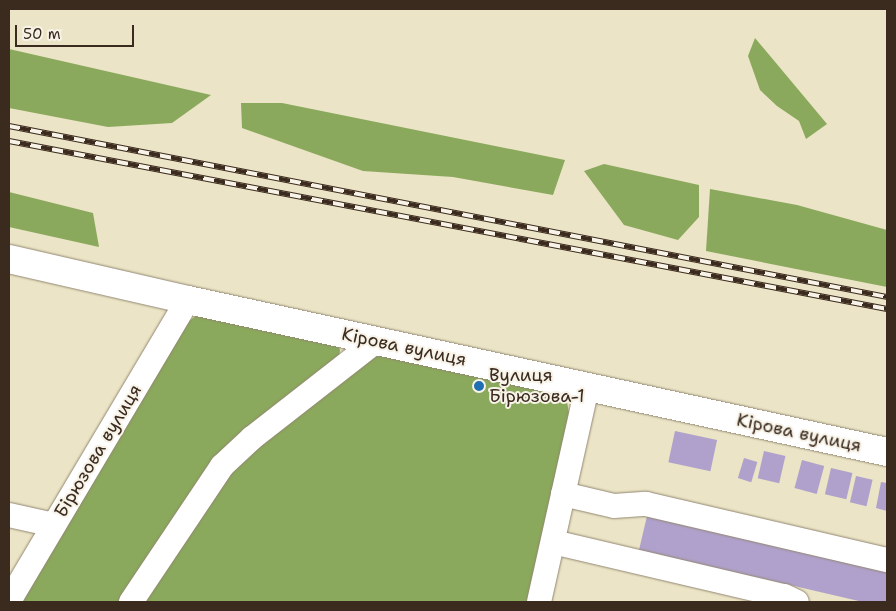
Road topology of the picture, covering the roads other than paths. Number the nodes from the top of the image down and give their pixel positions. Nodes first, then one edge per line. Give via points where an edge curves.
1 (9, 259) edge
2 (188, 300) junction
3 (376, 341) junction
4 (587, 388) junction
5 (887, 452) edge
6 (563, 494) junction
7 (9, 515) edge
8 (54, 525) junction
9 (553, 542) junction
10 (887, 560) edge
11 (9, 601) edge
12 (131, 602) edge
13 (539, 602) edge
14 (797, 602) edge

1 - 2 main road, Кірова вулиця
2 - 3 main road, Кірова вулиця
2 - 8 street, Бірюзова вулиця
3 - 4 main road, Кірова вулиця
3 - 12 street via 252,438 222,466
4 - 5 main road, Кірова вулиця
4 - 6 street
6 - 9 street
6 - 10 street via 614,506 646,504
7 - 8 street
8 - 11 street, Бірюзова вулиця
9 - 13 street
9 - 14 street via 784,596

